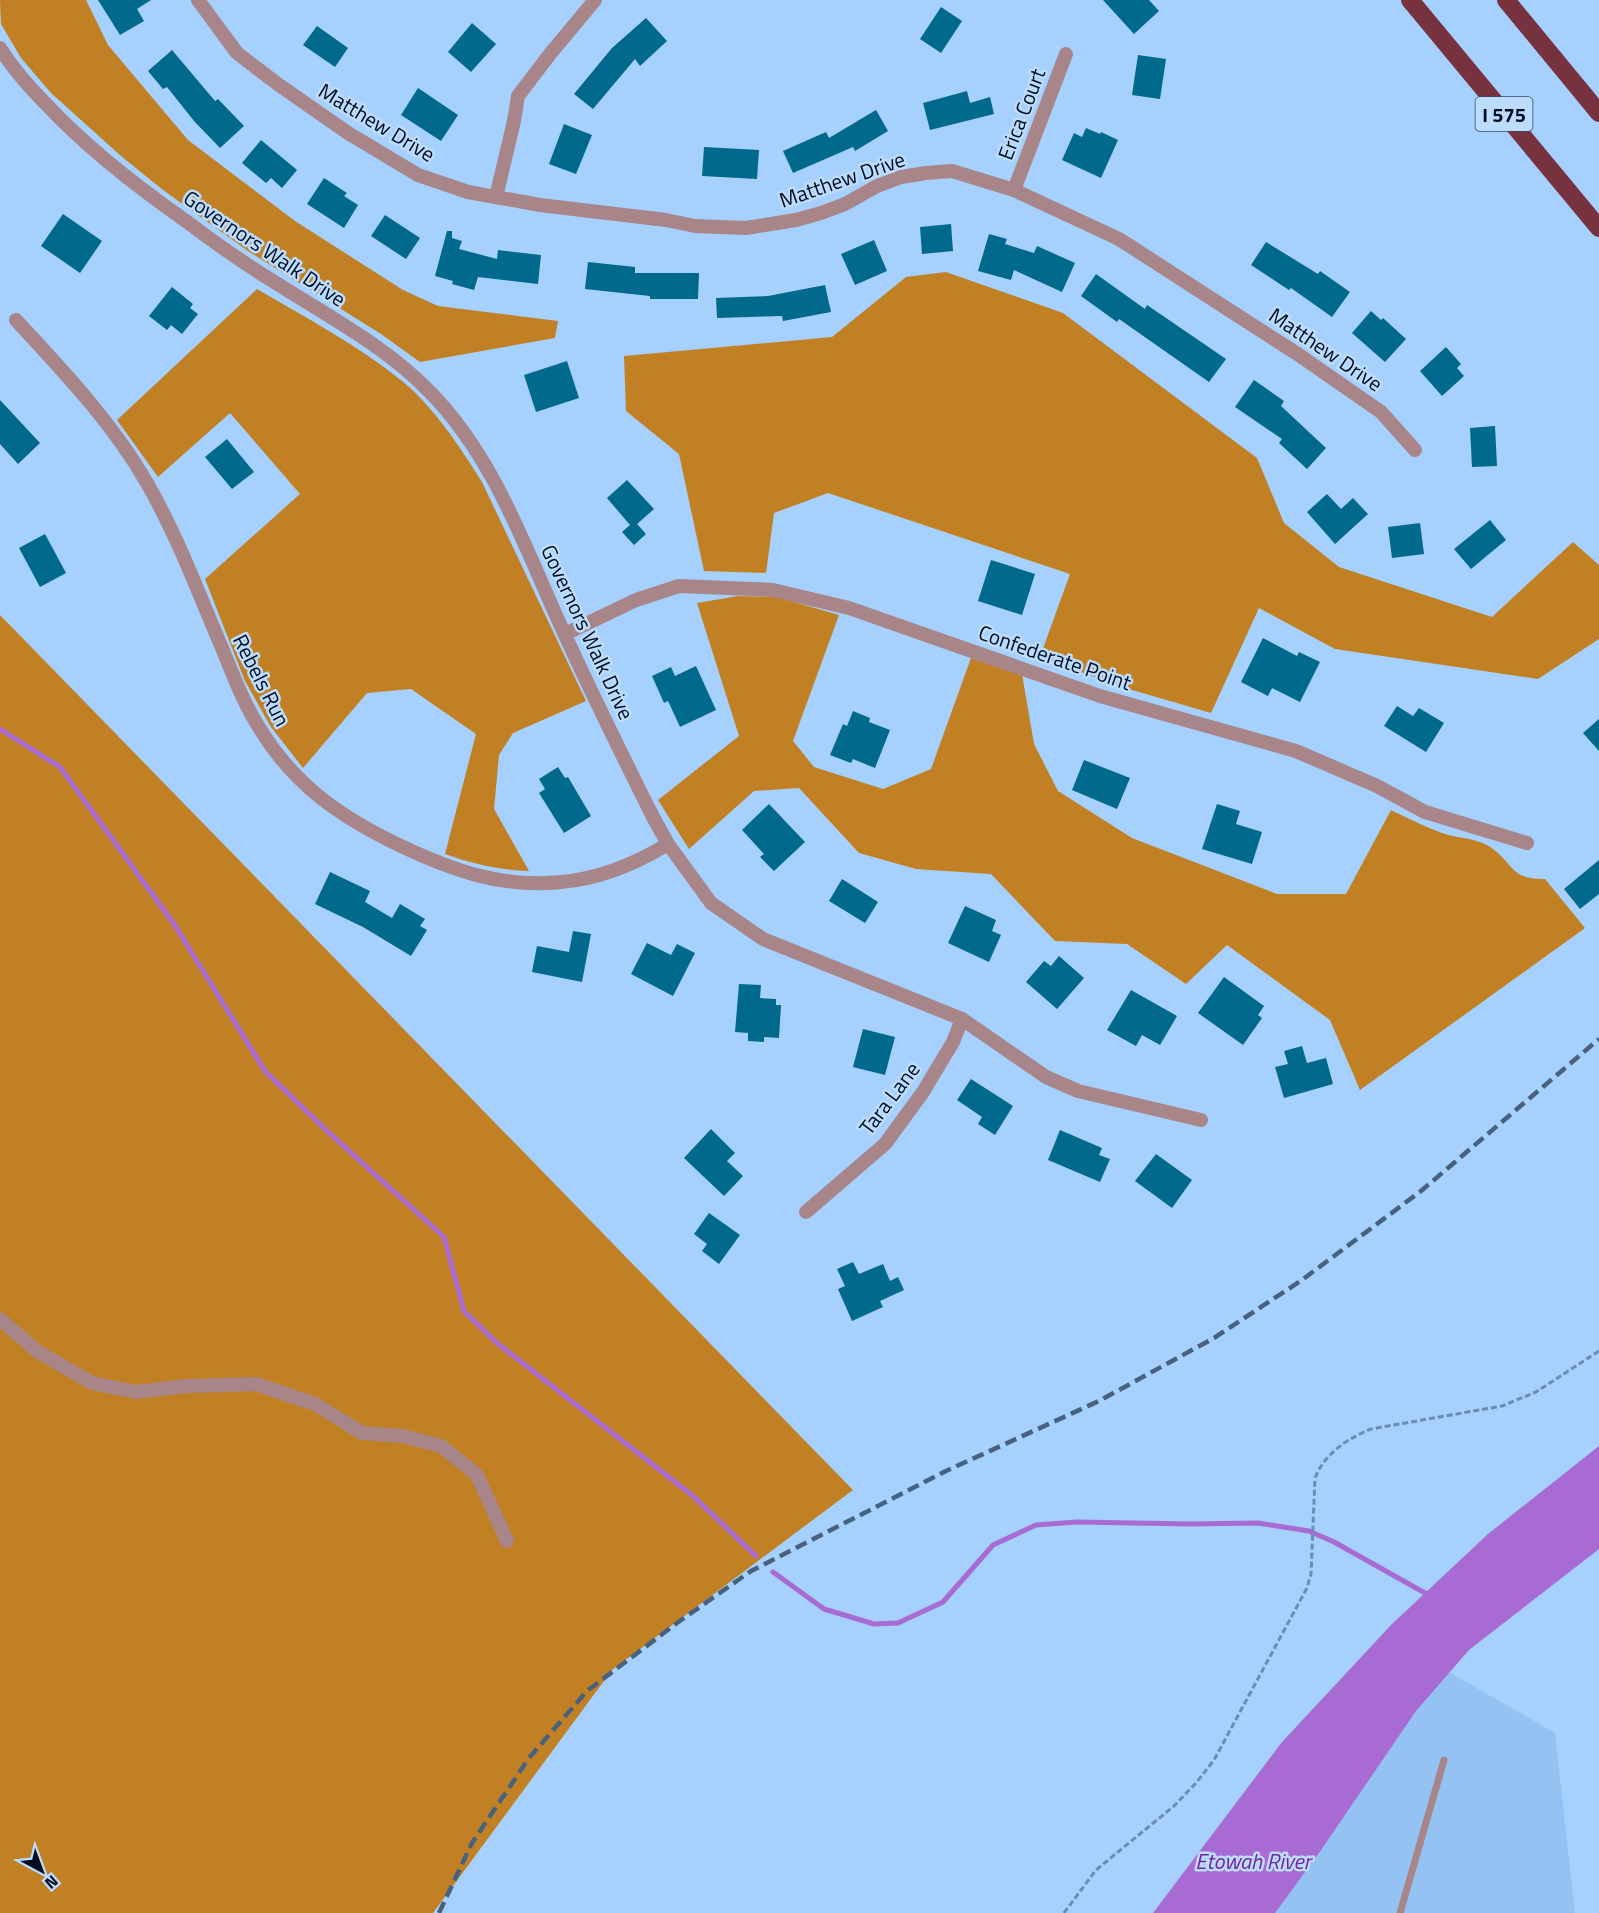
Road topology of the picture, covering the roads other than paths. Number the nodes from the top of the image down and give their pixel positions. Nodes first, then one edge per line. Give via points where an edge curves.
1 (198, 0) edge
2 (595, 0) edge
3 (1410, 0) edge
4 (1507, 0) edge
5 (0, 48) edge
6 (1066, 54) dead end
7 (1599, 104) edge
8 (1599, 113) edge
9 (1014, 190) junction
10 (496, 197) junction
11 (1599, 228) edge
12 (16, 320) dead end
13 (1415, 450) dead end
14 (565, 634) junction
15 (1527, 843) dead end
16 (668, 844) junction
17 (962, 1019) junction
18 (1202, 1120) dead end
19 (806, 1212) dead end
20 (0, 1319) edge
21 (507, 1542) dead end
22 (1444, 1760) dead end
23 (1400, 1913) edge

1 - 10 street, Matthew Drive via 237,53 348,133 418,175
2 - 10 street via 518,96
3 - 11 highway, I 575
4 - 7 highway
4 - 8 highway
5 - 14 street, Governors Walk Drive via 30,88 115,169 251,268 372,344 428,390 457,421 503,495
6 - 9 street, Erica Court
9 - 10 street, Matthew Drive via 952,171 926,172 877,186 821,213 772,225 738,228 695,226
9 - 13 street, Matthew Drive via 1119,239 1299,355 1381,412
12 - 16 street, Rebels Run via 82,392 146,481 261,730 282,760 324,801 367,829 412,851 491,879 535,883 586,878 621,868
14 - 15 street, Confederate Point via 636,600 678,586 773,590 849,608 1100,696 1296,751 1425,812
14 - 16 street, Governors Walk Drive
16 - 17 street, Governors Walk Drive via 711,903 764,939
17 - 18 street, Governors Walk Drive via 1046,1077 1078,1091
17 - 19 street, Tara Lane via 923,1092 885,1144
20 - 21 street via 37,1351 92,1383 136,1392 256,1384 315,1404 362,1433 403,1436 441,1446 477,1475
22 - 23 lane

